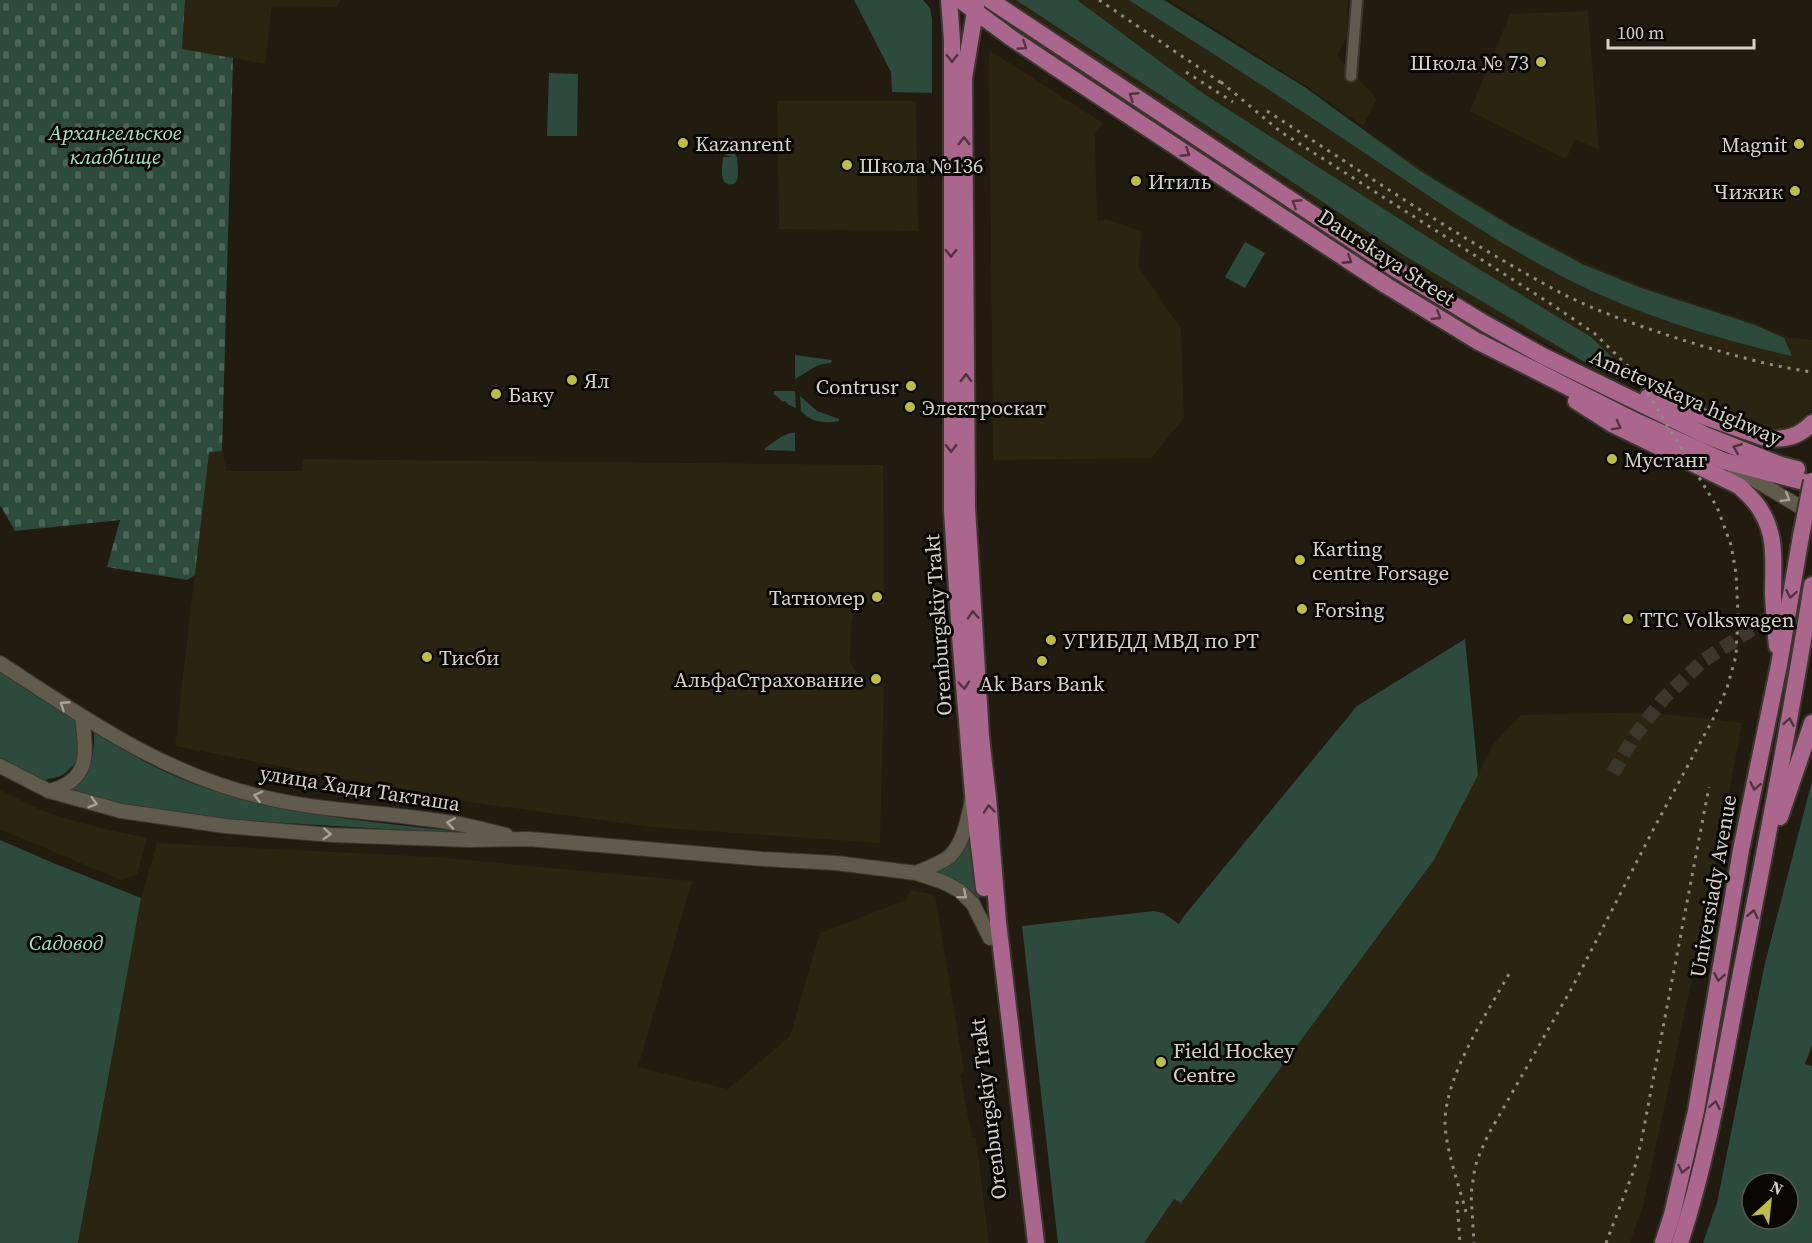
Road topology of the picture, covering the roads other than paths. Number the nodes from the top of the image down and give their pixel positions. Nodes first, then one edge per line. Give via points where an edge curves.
1 (950, 0) edge
2 (960, 0) edge
3 (990, 0) edge
4 (1357, 0) edge
5 (973, 4) edge
6 (1351, 76) dead end
7 (1539, 363) junction
8 (1812, 423) edge
9 (1724, 461) junction
10 (1812, 473) edge
11 (1812, 483) edge
12 (1812, 514) edge
13 (1812, 585) edge
14 (0, 663) edge
15 (1779, 665) junction
16 (82, 717) junction
17 (1812, 723) edge
18 (0, 766) edge
19 (50, 791) junction
20 (973, 794) junction
21 (529, 839) junction
22 (1762, 866) junction
23 (916, 873) junction
24 (990, 938) junction
25 (1027, 1243) edge
26 (1036, 1243) edge
27 (1663, 1243) edge
28 (1680, 1243) edge

1 -> 20 main road, Orenburgskiy Trakt via 952,511
2 - 5 main road, Daurskaya Street
7 -> 3 main road, Daurskaya Street via 1484,323 1397,270
4 - 6 street
5 -> 7 main road, Daurskaya Street via 1019,43 1387,286 1477,341
26 -> 5 main road, Orenburgskiy Trakt via 998,922 969,562 964,78
7 - 8 main road via 1768,439 1794,437
7 - 9 main road, Daurskaya Street via 1629,418
10 -> 7 main road, Ametevskaya highway via 1705,435
7 -> 15 main road via 1559,391 1612,424 1739,486 1752,498 1769,525 1773,542
9 - 11 main road, Ametevskaya highway
9 -> 12 street, Daurskaya Street
11 -> 15 main road, Universiady Avenue, bridge
22 -> 13 main road
16 -> 14 street, улица Хади Такташа
15 -> 27 main road, Universiady Avenue via 1741,850 1696,1112
16 - 19 street via 86,754 82,768 67,785
21 -> 16 street, улица Хади Такташа via 453,823 263,798 173,767
17 - 22 main road
18 - 19 street, улица Хади Такташа
19 -> 21 street, улица Хади Такташа via 122,811 225,826 332,835
20 - 23 street via 960,842 939,863
20 - 24 main road, Orenburgskiy Trakt
21 - 23 street, улица Хади Такташа
28 -> 22 main road via 1713,1115
23 -> 24 street, улица Хади Такташа via 960,891 973,904
24 - 25 main road, Orenburgskiy Trakt

